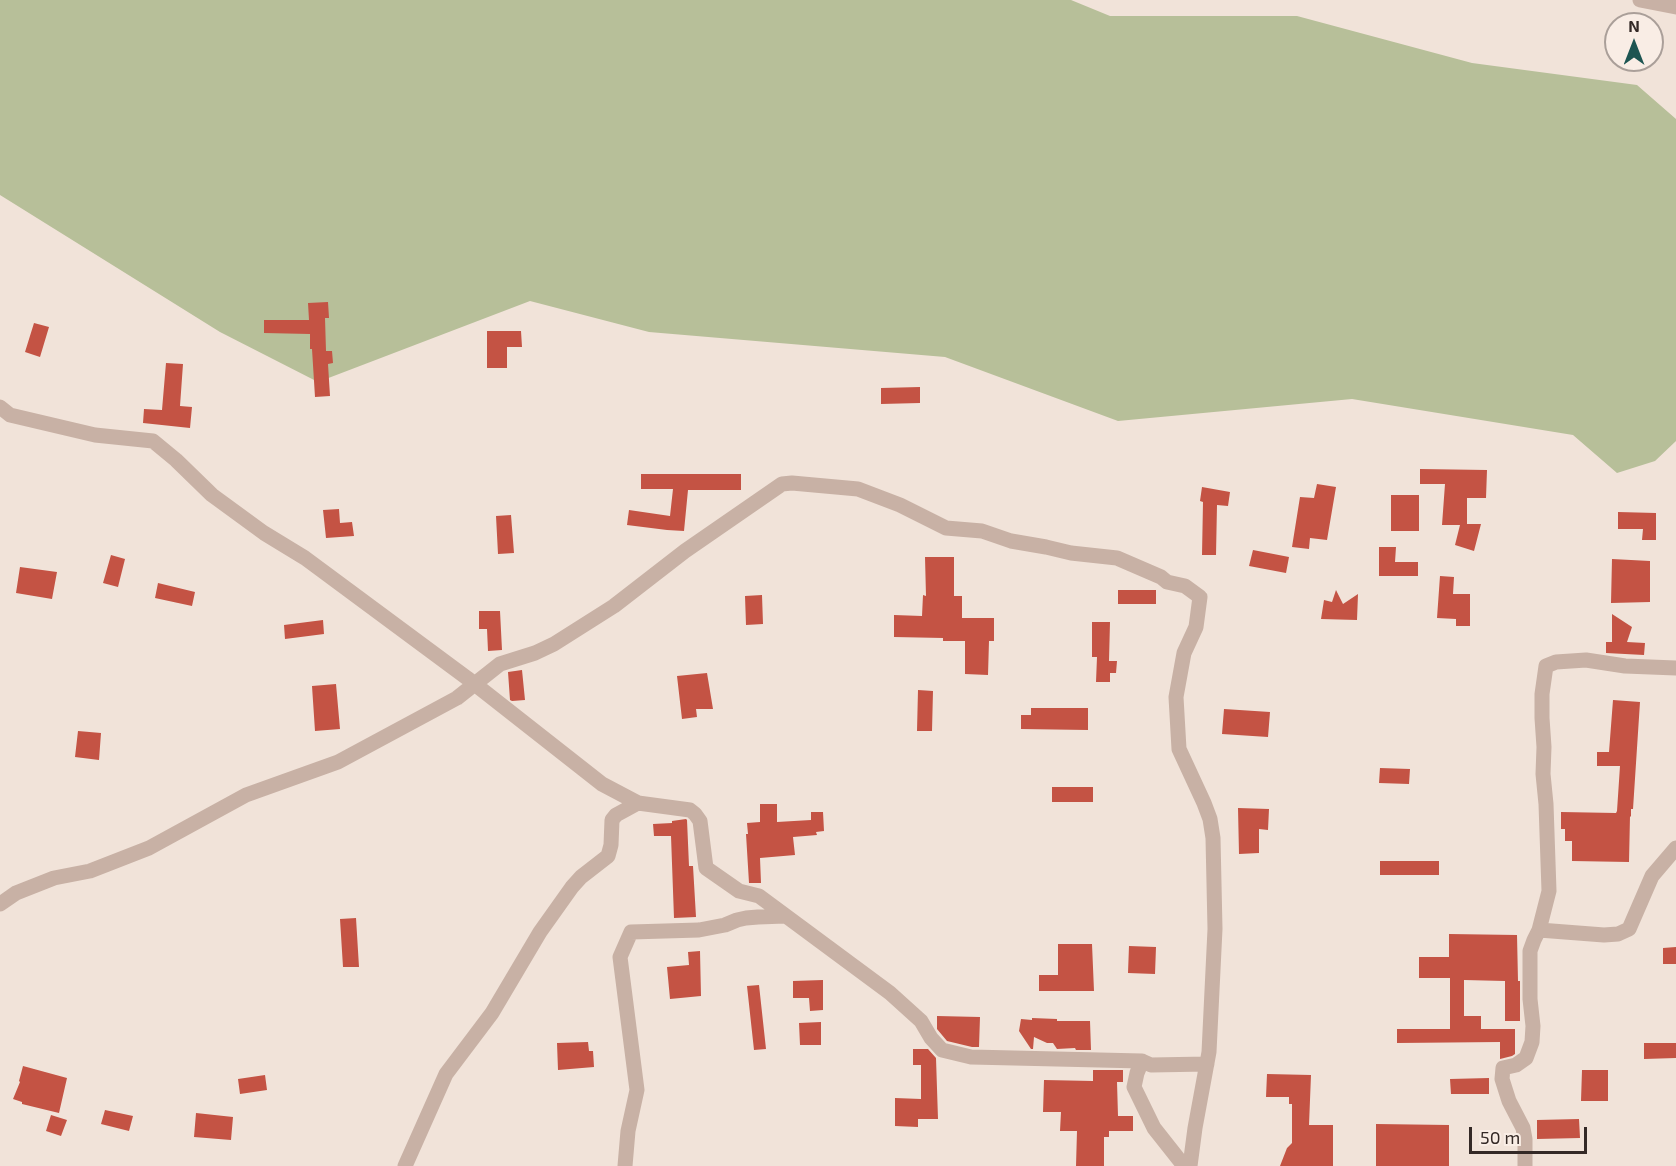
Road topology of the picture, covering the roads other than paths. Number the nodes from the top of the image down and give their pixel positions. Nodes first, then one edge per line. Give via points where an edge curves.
1 (1640, 0) edge
2 (1676, 7) edge
3 (0, 407) edge
4 (1676, 668) edge
5 (475, 684) junction
6 (457, 698) junction
7 (497, 701) junction
8 (638, 803) junction
9 (1676, 848) edge
10 (0, 904) edge
11 (785, 916) junction
12 (1539, 930) junction
13 (1142, 1061) junction
14 (1207, 1064) junction
15 (405, 1166) edge
16 (625, 1166) edge
17 (1184, 1166) edge
18 (1190, 1166) edge
19 (1525, 1166) edge

1 - 2 street
3 - 5 street via 10,415 95,435 153,441 212,495
4 - 12 street via 1586,660 1546,666 1542,718 1549,891
5 - 6 street
5 - 7 street
5 - 14 street via 500,664 554,644 614,606 685,551 786,483 865,491 946,528 982,531 1071,554 1117,558 1167,582 1185,586 1200,597 1196,627 1184,653 1176,697 1179,749 1204,803 1213,838 1215,929
6 - 7 street
6 - 10 street via 338,762 246,795 149,848 16,893
7 - 8 street via 602,784
8 - 11 street via 696,814 706,868 739,891 759,896
8 - 15 street via 612,820 608,856 572,887 492,1013 446,1074
9 - 12 street via 1652,876 1629,929 1604,935
11 - 13 street via 890,993 921,1021 942,1050 970,1057
11 - 16 street via 752,917 699,930 631,932 620,957 637,1090
12 - 19 street via 1530,951 1532,1042 1526,1058 1503,1068 1502,1079 1523,1128
13 - 14 street via 1151,1065
13 - 17 street via 1134,1087 1154,1128
14 - 18 street

